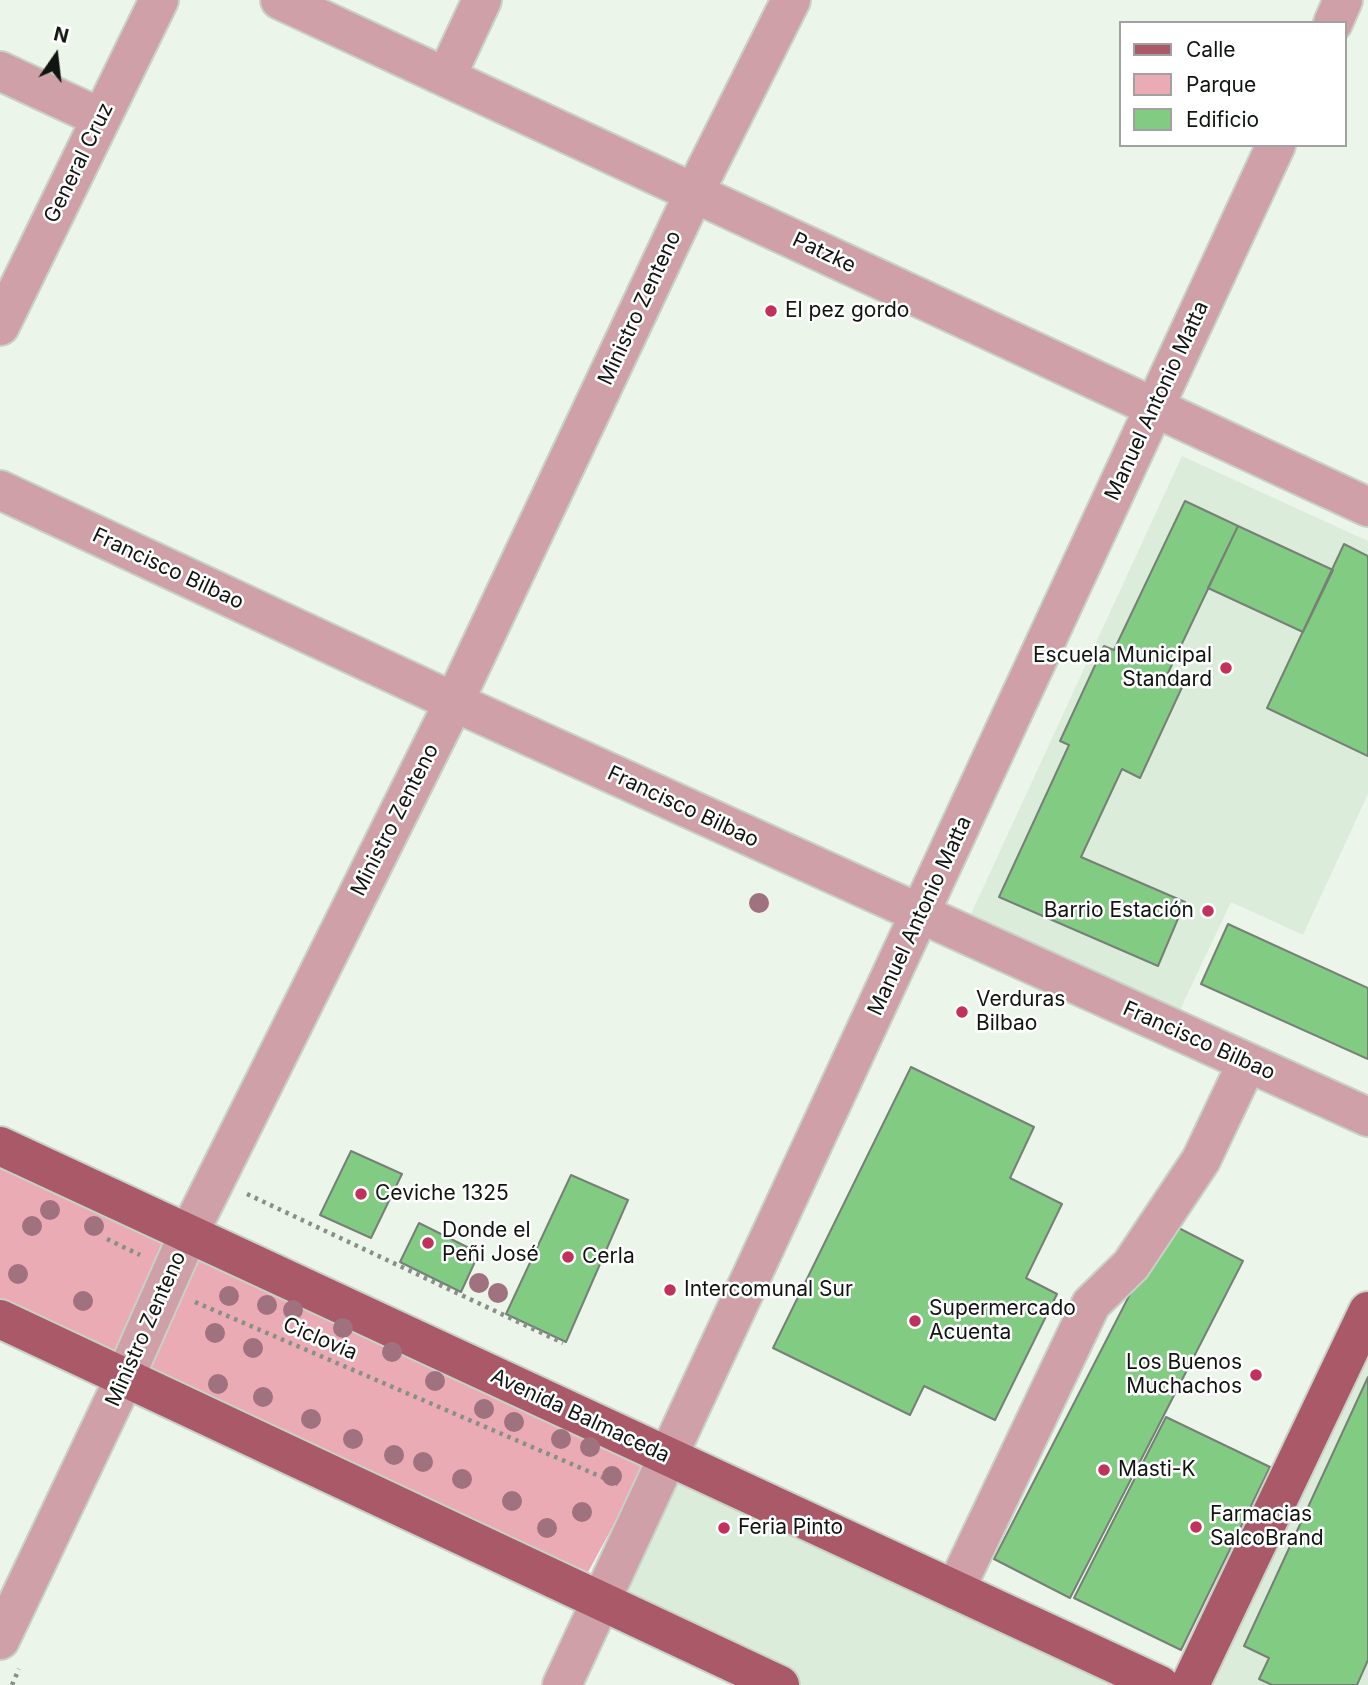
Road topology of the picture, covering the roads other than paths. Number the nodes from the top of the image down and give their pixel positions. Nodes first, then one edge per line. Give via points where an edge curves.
1 (159, 0) edge
2 (280, 0) edge
3 (482, 0) edge
4 (791, 0) edge
5 (1343, 0) edge
6 (1334, 21) edge
7 (0, 71) edge
8 (446, 77) junction
9 (102, 118) junction
10 (1275, 147) edge
11 (694, 192) junction
12 (0, 326) edge
13 (1154, 407) junction
14 (0, 490) edge
15 (1368, 507) edge
16 (454, 702) junction
17 (920, 915) junction
18 (1247, 1063) junction
19 (1368, 1117) edge
20 (0, 1146) edge
21 (188, 1235) junction
22 (1368, 1311) edge
23 (0, 1319) edge
24 (125, 1377) junction
25 (667, 1456) junction
26 (956, 1590) junction
27 (599, 1600) junction
28 (0, 1640) edge
29 (562, 1685) edge
30 (780, 1685) edge
31 (1160, 1685) edge
32 (1190, 1685) edge

1 - 9 street, General Cruz
2 - 8 street, Patzke
3 - 8 street
4 - 11 street, Ministro Zenteno
5 - 6 street
7 - 9 street
8 - 11 street, Patzke
9 - 12 street, General Cruz
10 - 13 street, Manuel Antonio Matta
11 - 13 street, Patzke
11 - 16 street, Ministro Zenteno
13 - 15 street, Patzke
13 - 17 street, Manuel Antonio Matta
14 - 16 street, Francisco Bilbao
16 - 17 street, Francisco Bilbao
16 - 21 street, Ministro Zenteno
17 - 18 street, Francisco Bilbao
17 - 25 street, Manuel Antonio Matta
18 - 19 street, Francisco Bilbao
18 - 26 street via 1201,1160 1131,1265 1091,1304
20 - 21 main road, Avenida Balmaceda
21 - 24 street, Ministro Zenteno
21 - 25 main road, Avenida Balmaceda
22 - 32 main road
23 - 24 main road
24 - 27 main road
24 - 28 street, Ministro Zenteno
25 - 26 main road, Avenida Balmaceda
25 - 27 street, Manuel Antonio Matta
26 - 31 main road, Avenida Balmaceda
27 - 29 street, Manuel Antonio Matta
27 - 30 main road

